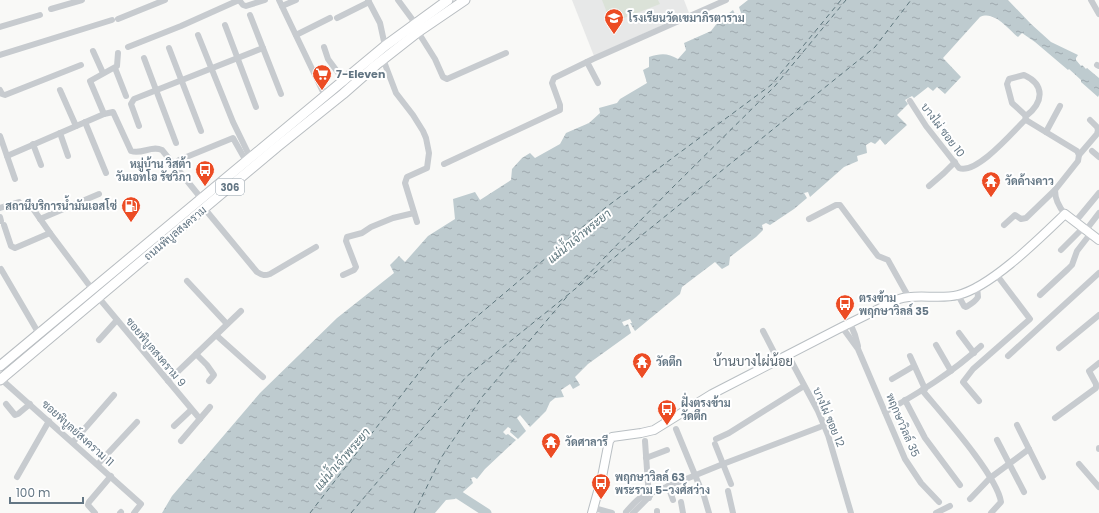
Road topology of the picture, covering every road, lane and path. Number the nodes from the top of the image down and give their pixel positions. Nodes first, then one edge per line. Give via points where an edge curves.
1 (82, 0) edge
2 (165, 0) edge
3 (239, 0) edge
4 (265, 0) edge
5 (279, 0) edge
6 (296, 0) edge
7 (398, 0) edge
8 (448, 0) edge
9 (465, 0) edge
10 (726, 0) edge
11 (1091, 0) edge
12 (369, 1) edge
13 (282, 6) junction
14 (51, 9) dead end
15 (1099, 14) edge
16 (40, 15) dead end
17 (250, 16) dead end
18 (330, 18) dead end
19 (337, 18) dead end
20 (225, 25) dead end
21 (0, 27) edge
22 (417, 28) junction
23 (198, 35) dead end
24 (296, 35) junction
25 (385, 46) junction
26 (128, 47) dead end
27 (324, 47) dead end
28 (169, 48) dead end
29 (263, 48) junction
30 (93, 50) dead end
31 (118, 53) dead end
32 (506, 53) dead end
33 (0, 55) edge
34 (144, 58) dead end
35 (238, 58) junction
36 (383, 58) junction
37 (587, 62) junction
38 (81, 65) dead end
39 (115, 68) junction
40 (212, 68) junction
41 (103, 73) junction
42 (360, 73) junction
43 (181, 80) junction
44 (343, 80) junction
45 (598, 83) dead end
46 (349, 89) junction
47 (0, 90) edge
48 (60, 90) dead end
49 (156, 90) junction
50 (281, 94) dead end
51 (126, 96) dead end
52 (325, 96) junction
53 (910, 101) dead end
54 (1060, 106) dead end
55 (256, 107) dead end
56 (104, 114) junction
57 (1026, 118) junction
58 (1090, 120) dead end
59 (86, 122) junction
60 (76, 126) junction
61 (139, 126) dead end
62 (201, 131) dead end
63 (1046, 132) junction
64 (60, 133) junction
65 (0, 136) edge
66 (176, 142) dead end
67 (33, 144) junction
68 (1092, 151) dead end
69 (1079, 155) junction
70 (7, 156) junction
71 (68, 156) dead end
72 (1099, 157) edge
73 (248, 159) junction
74 (179, 160) dead end
75 (955, 162) junction
76 (444, 164) dead end
77 (41, 165) dead end
78 (106, 173) dead end
79 (15, 179) dead end
80 (929, 186) dead end
81 (1055, 190) junction
82 (1099, 193) edge
83 (99, 194) dead end
84 (201, 198) junction
85 (19, 202) dead end
86 (29, 203) dead end
87 (0, 208) edge
88 (204, 208) junction
89 (414, 213) junction
90 (1099, 213) edge
91 (1065, 214) junction
92 (40, 219) junction
93 (809, 219) dead end
94 (2, 221) edge
95 (417, 222) dead end
96 (1075, 222) junction
97 (1004, 226) dead end
98 (1087, 230) junction
99 (50, 233) junction
100 (1099, 240) edge
101 (316, 247) dead end
102 (1060, 250) dead end
103 (1, 269) edge
104 (1099, 273) edge
105 (996, 274) junction
106 (343, 275) dead end
107 (187, 281) dead end
108 (977, 286) junction
109 (92, 289) junction
110 (958, 295) junction
111 (1040, 295) dead end
112 (908, 296) junction
113 (98, 298) junction
114 (242, 311) dead end
115 (1098, 319) edge
116 (117, 320) junction
117 (850, 323) junction
118 (227, 324) junction
119 (842, 327) junction
120 (763, 331) dead end
121 (958, 333) dead end
122 (39, 334) junction
123 (216, 335) junction
124 (99, 340) dead end
125 (936, 346) dead end
126 (981, 346) dead end
127 (1060, 348) dead end
128 (858, 350) junction
129 (974, 353) junction
130 (196, 354) junction
131 (788, 355) junction
132 (910, 356) dead end
133 (1008, 356) dead end
134 (778, 360) junction
135 (1099, 363) edge
136 (0, 366) edge
137 (914, 366) junction
138 (951, 371) junction
139 (263, 377) dead end
140 (1, 379) edge
141 (892, 379) dead end
142 (168, 380) junction
143 (209, 381) dead end
144 (804, 386) junction
145 (923, 389) junction
146 (114, 395) dead end
147 (905, 400) junction
148 (979, 401) dead end
149 (6, 404) dead end
150 (30, 404) junction
151 (210, 407) dead end
152 (191, 410) junction
153 (885, 412) junction
154 (1055, 418) dead end
155 (200, 419) junction
156 (49, 421) junction
157 (138, 422) dead end
158 (1017, 425) dead end
159 (174, 426) dead end
160 (820, 427) dead end
161 (676, 428) dead end
162 (181, 440) dead end
163 (997, 440) dead end
164 (645, 441) dead end
165 (73, 442) junction
166 (1029, 449) junction
167 (667, 450) dead end
168 (646, 458) junction
169 (98, 464) junction
170 (723, 464) junction
171 (1009, 464) junction
172 (1079, 464) dead end
173 (696, 475) junction
174 (111, 476) junction
175 (17, 477) dead end
176 (1043, 477) dead end
177 (990, 478) junction
178 (731, 484) dead end
179 (960, 485) dead end
180 (668, 486) junction
181 (1099, 487) edge
182 (728, 491) dead end
183 (1024, 492) dead end
184 (650, 494) junction
185 (970, 499) dead end
186 (673, 500) dead end
187 (681, 502) dead end
188 (939, 502) dead end
189 (950, 506) dead end
190 (593, 510) edge
191 (95, 513) edge
192 (134, 513) edge
193 (612, 513) edge
194 (626, 513) edge
195 (633, 513) edge
196 (683, 513) edge
197 (708, 513) edge
198 (733, 513) edge
199 (851, 513) edge
200 (936, 513) edge
201 (991, 513) edge

1 - 14 street
2 - 33 street via 115,20
3 - 4 street via 246,6
3 - 26 street
5 - 13 street
6 - 13 street
7 - 22 street
8 - 22 main road, ถนนพิบูลสงคราม / 306
9 - 22 main road, ถนนพิบูลสงคราม / 306
10 - 37 street
11 - 15 street
12 - 19 street
12 - 25 street via 380,23
13 - 24 street
16 - 21 street
17 - 29 street
18 - 24 street
20 - 35 street
22 - 25 main road, ถนนพิบูลสงคราม / 306
22 - 32 street via 443,77 447,79
22 - 36 main road, ถนนพิบูลสงคราม / 306
23 - 40 street
24 - 52 street
25 - 42 main road, ถนนพิบูลสงคราม / 306
27 - 44 street via 326,58
28 - 43 street
29 - 35 street
29 - 50 street
30 - 41 street
31 - 39 street via 118,65
34 - 49 street
35 - 40 street
35 - 55 street
36 - 42 main road, ถนนพิบูลสงคราม / 306
36 - 89 street via 396,92 423,130 428,145 427,168 408,177 405,183
37 - 45 street
37 - 76 street via 552,80 560,110
38 - 47 street via 5,95
39 - 41 street
39 - 51 street
40 - 43 street
40 - 73 street
41 - 56 street via 90,81 90,84
42 - 44 main road, ถนนพิบูลสงคราม / 306
42 - 46 main road, ถนนพิบูลสงคราม / 306
43 - 49 street
43 - 62 street
44 - 46 street
44 - 52 main road, ถนนพิบูลสงคราม / 306
46 - 88 main road, ถนนพิบูลสงคราม / 306
48 - 60 street
49 - 61 street via 131,102
49 - 66 street
52 - 73 main road, ถนนพิบูลสงคราม / 306
53 - 75 street, บางไผ่ ซอย 10
54 - 63 street
56 - 59 street
56 - 84 street via 115,114 131,151 137,153 153,148 162,150
57 - 57 street via 1012,103 1006,84 1009,79 1024,75 1037,83 1040,93 1038,102
57 - 63 street
57 - 75 street, บางไผ่ ซอย 10 via 988,156 971,168 962,169
58 - 69 street via 1097,127 1097,134
59 - 60 street
59 - 78 street
60 - 64 street
63 - 69 street via 1077,151
64 - 67 street
64 - 71 street
65 - 70 street
67 - 70 street
67 - 77 street
68 - 72 street
69 - 81 street via 1078,160
70 - 79 street
73 - 74 street via 233,138
73 - 84 main road, ถนนพิบูลสงคราม / 306
75 - 80 street
81 - 91 street via 1057,201
81 - 97 street via 1026,218 1021,219 1015,215
82 - 96 street
83 - 92 street
84 - 109 main road, ถนนพิบูลสงคราม / 306
85 - 87 street
86 - 92 street
88 - 101 street via 261,275 270,274
88 - 113 main road, ถนนพิบูลสงคราม / 306
89 - 95 street
89 - 106 street via 393,218 348,237 346,241 356,267
90 - 98 street
91 - 96 street
91 - 105 street
92 - 99 street
93 - 112 street via 840,205 878,256 890,262
94 - 99 street via 11,246 15,248
96 - 98 street
98 - 100 street
98 - 102 street
98 - 111 street via 1072,265
99 - 109 street
103 - 122 street
104 - 133 street
105 - 108 street
105 - 148 street via 1030,319 973,369 963,382
107 - 118 street
108 - 110 street
108 - 110 street via 978,297 969,306 964,306
109 - 113 main road
109 - 122 main road, ถนนพิบูลสงคราม / 306
110 - 112 street via 939,298
112 - 117 street
113 - 116 street, ซอยพิบูลสงคราม 9
113 - 140 main road, ถนนพิบูลสงคราม / 306
114 - 118 street
115 - 127 street
116 - 124 street
116 - 142 street, ซอยพิบูลสงคราม 9
117 - 119 street
117 - 128 street, พฤกษาวิลล์ 35
118 - 123 street
119 - 128 street, พฤกษาวิลล์ 35
119 - 131 street
120 - 134 street
121 - 129 street
122 - 136 main road, ถนนพิบูลสงคราม / 306
123 - 130 street
123 - 139 street
125 - 138 street
126 - 129 street
128 - 153 street, พฤกษาวิลล์ 35
129 - 138 street
130 - 142 street
130 - 143 street via 214,375
131 - 134 street
131 - 144 street, บางไผ่ ซอย 12
132 - 137 street
134 - 190 street via 706,398 654,430 612,438 609,441
135 - 154 street via 1089,372 1096,388
137 - 141 street
137 - 145 street
138 - 145 street
140 - 150 street, ซอยพิบูลย์สงคราม 11
142 - 152 street, ซอยพิบูลสงคราม 9
144 - 170 street via 716,441
144 - 199 street, บางไผ่ ซอย 12 via 828,435
145 - 147 street
145 - 177 street
146 - 165 street
147 - 153 street
147 - 179 street via 925,438
149 - 150 street via 15,414
150 - 156 street, ซอยพิบูลย์สงคราม 11
151 - 155 street
152 - 155 street, ซอยพิบูลสงคราม 9
152 - 159 street
153 - 188 street, พฤกษาวิลล์ 35 via 898,445 912,470
155 - 162 street
156 - 165 street, ซอยพิบูลย์สงคราม 11
156 - 175 street
157 - 169 street
158 - 166 street
160 - 170 street
161 - 173 street
163 - 171 street
164 - 168 street
165 - 169 street, ซอยพิบูลย์สงคราม 11
166 - 171 street
166 - 176 street
167 - 168 street
168 - 184 street
169 - 174 street, ซอยพิบูลย์สงคราม 11
170 - 173 street
170 - 178 street
171 - 177 street
171 - 183 street
172 - 181 street
173 - 180 street
173 - 197 street
174 - 191 street via 89,502 88,505
174 - 192 street, ซอยพิบูลย์สงคราม 11 via 141,504
177 - 185 street
177 - 201 street via 1001,502
180 - 184 street
180 - 186 street
182 - 198 street
184 - 194 street via 636,501
184 - 195 street
187 - 196 street
189 - 200 street
190 - 193 street

